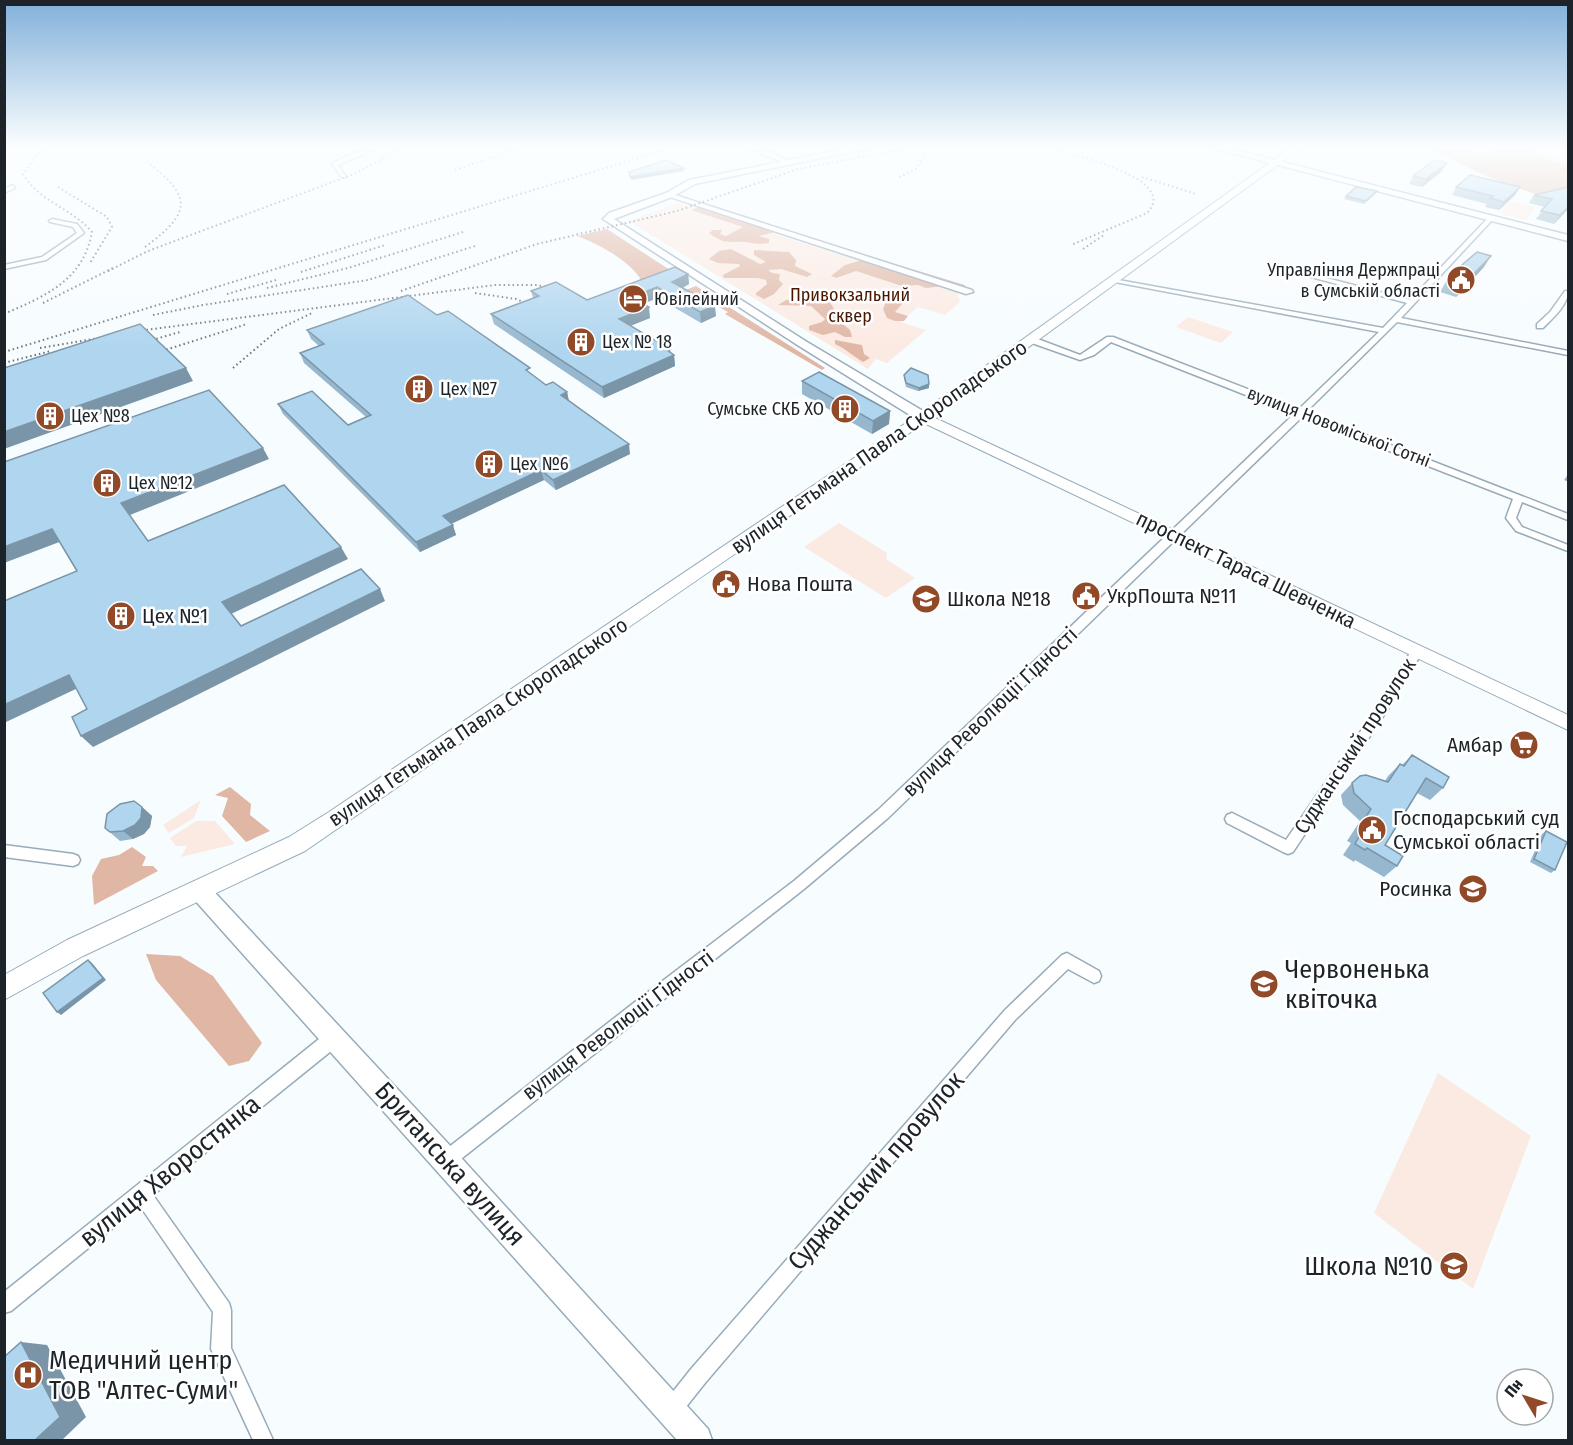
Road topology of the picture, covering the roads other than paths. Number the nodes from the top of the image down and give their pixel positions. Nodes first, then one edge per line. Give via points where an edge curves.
1 (614, 214) edge
2 (729, 214) edge
3 (1205, 214) edge
4 (1477, 214) edge
5 (1491, 218) junction
6 (52, 221) dead end
7 (1569, 238) edge
8 (4, 267) edge
9 (1277, 267) dead end
10 (1115, 280) junction
11 (969, 292) dead end
12 (1569, 292) edge
13 (1411, 302) junction
14 (1395, 319) junction
15 (1540, 326) dead end
16 (1385, 331) junction
17 (1032, 340) junction
18 (1569, 353) edge
19 (1300, 411) junction
20 (923, 417) junction
21 (1519, 497) junction
22 (1569, 517) edge
23 (1172, 534) junction
24 (1569, 548) edge
25 (1417, 651) junction
26 (1569, 723) edge
27 (1232, 819) dead end
28 (4, 850) edge
29 (73, 860) dead end
30 (199, 890) junction
31 (1094, 976) dead end
32 (4, 988) edge
33 (335, 1037) junction
34 (446, 1160) junction
35 (141, 1194) junction
36 (4, 1304) edge
37 (670, 1412) junction
38 (264, 1440) edge
39 (697, 1440) edge

1 - 20 main road via 608,219
2 - 11 street
3 - 10 main road, вулиця Гетьмана Павла Скоропадського
4 - 5 main road
5 - 7 main road
5 - 13 street, вулиця Революції Гідності
6 - 8 street via 75,225 81,233 44,259
9 - 13 street
10 - 16 street
10 - 17 main road, вулиця Гетьмана Павла Скоропадського
12 - 15 street
13 - 14 street, вулиця Революції Гідності
14 - 16 street, вулиця Революції Гідності
14 - 18 street
16 - 19 street, вулиця Революції Гідності
17 - 19 street, вулиця Новоміської Сотні via 1080,358 1110,339
17 - 20 main road, вулиця Гетьмана Павла Скоропадського
19 - 21 street, вулиця Новоміської Сотні
19 - 23 street, вулиця Революції Гідності
20 - 23 main road, проспект Тараса Шевченка
20 - 30 main road, вулиця Гетьмана Павла Скоропадського via 337,818 297,844
21 - 22 street, вулиця Новоміської Сотні
21 - 24 street via 1511,518 1519,529
23 - 25 main road, проспект Тараса Шевченка
23 - 34 street, вулиця Революції Гідності via 883,814 799,885
25 - 26 main road, проспект Тараса Шевченка
25 - 27 street, Суджанський провулок via 1288,848
28 - 29 street
30 - 32 main road, вулиця Гетьмана Павла Скоропадського via 75,948
30 - 33 main road, Британська вулиця
31 - 37 street, Суджанський провулок via 1067,960 1010,1015
33 - 34 main road, Британська вулиця
33 - 35 street, вулиця Хворостянка
34 - 37 main road, Британська вулиця
35 - 36 street, вулиця Хворостянка
35 - 38 street via 222,1310 221,1348
37 - 39 main road, Британська вулиця

